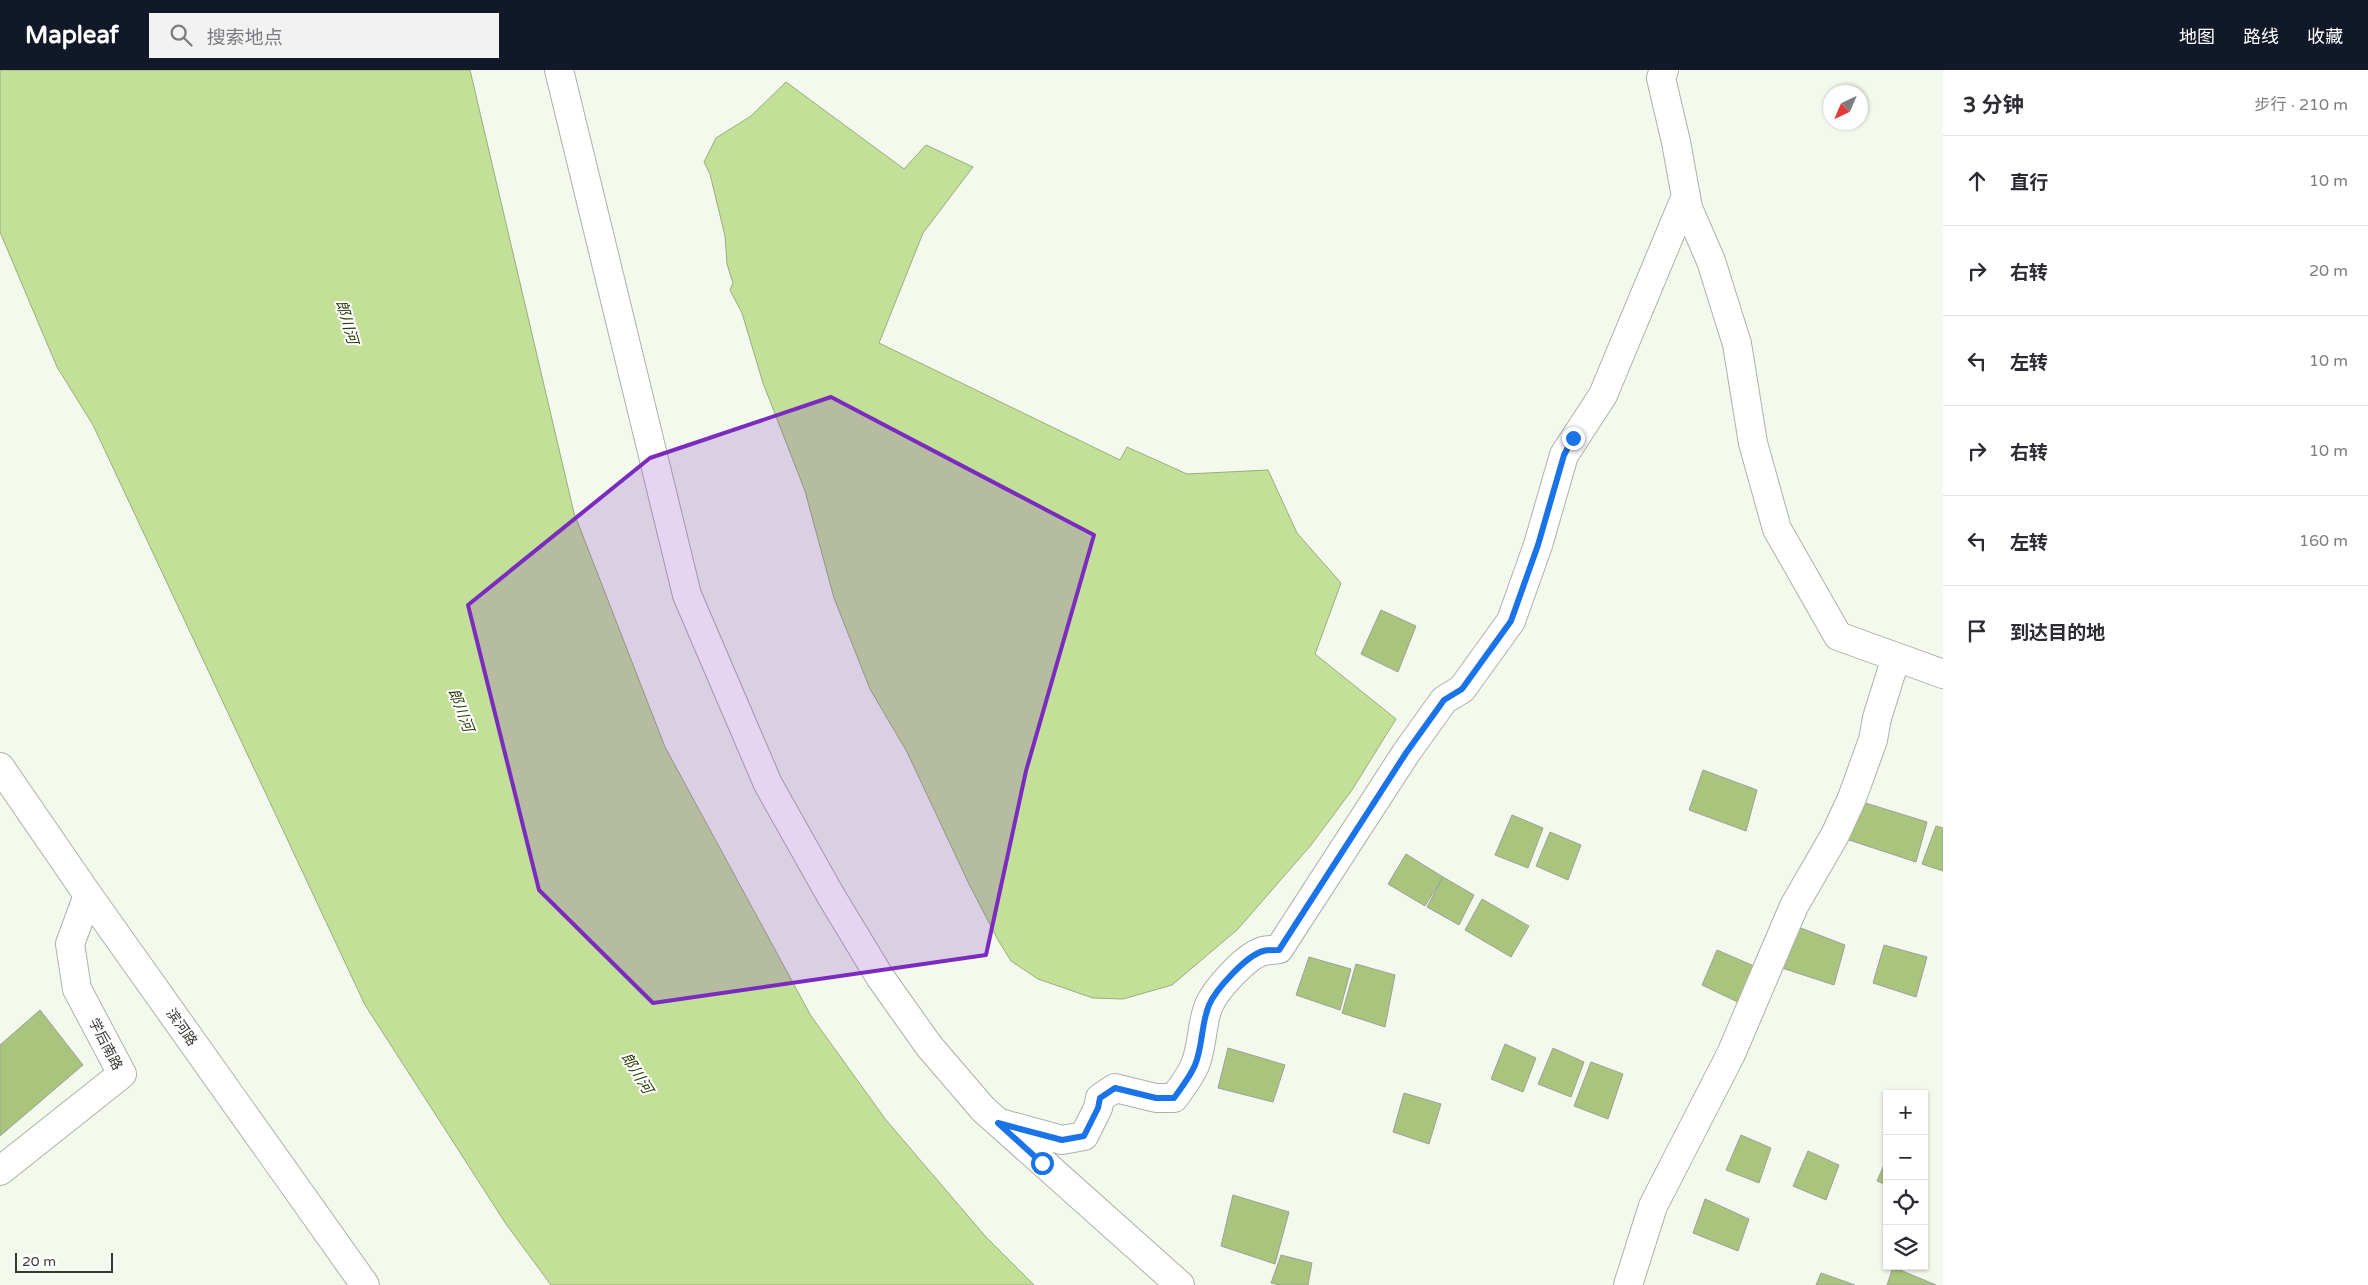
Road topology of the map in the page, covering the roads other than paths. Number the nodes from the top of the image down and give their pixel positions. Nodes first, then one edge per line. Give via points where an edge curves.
1 (559, 70) edge
2 (1664, 70) edge
3 (1686, 196) junction
4 (1896, 657) junction
5 (1943, 674) edge
6 (0, 767) edge
7 (88, 895) junction
8 (998, 1123) junction
9 (0, 1171) edge
10 (365, 1285) edge
11 (1180, 1285) edge
12 (1628, 1285) edge

1 - 8 street via 687,595 768,784 831,896 880,977 929,1046
2 - 3 street via 1661,78
3 - 4 street via 1737,344 1753,443 1777,529 1838,636
3 - 8 street via 1603,395 1564,455 1538,545 1511,621 1462,689 1444,700 1406,753 1279,950 1262,951 1224,982 1205,1018 1194,1068 1174,1098 1156,1098 1115,1088 1100,1098 1084,1136 1062,1140
4 - 5 street
4 - 12 street via 1873,740 1852,798 1835,835 1794,906 1731,1054 1653,1206
6 - 7 street, 滨河路
7 - 9 street, 学后南路 via 70,944 77,989 122,1074
7 - 10 street, 滨河路
8 - 11 street

